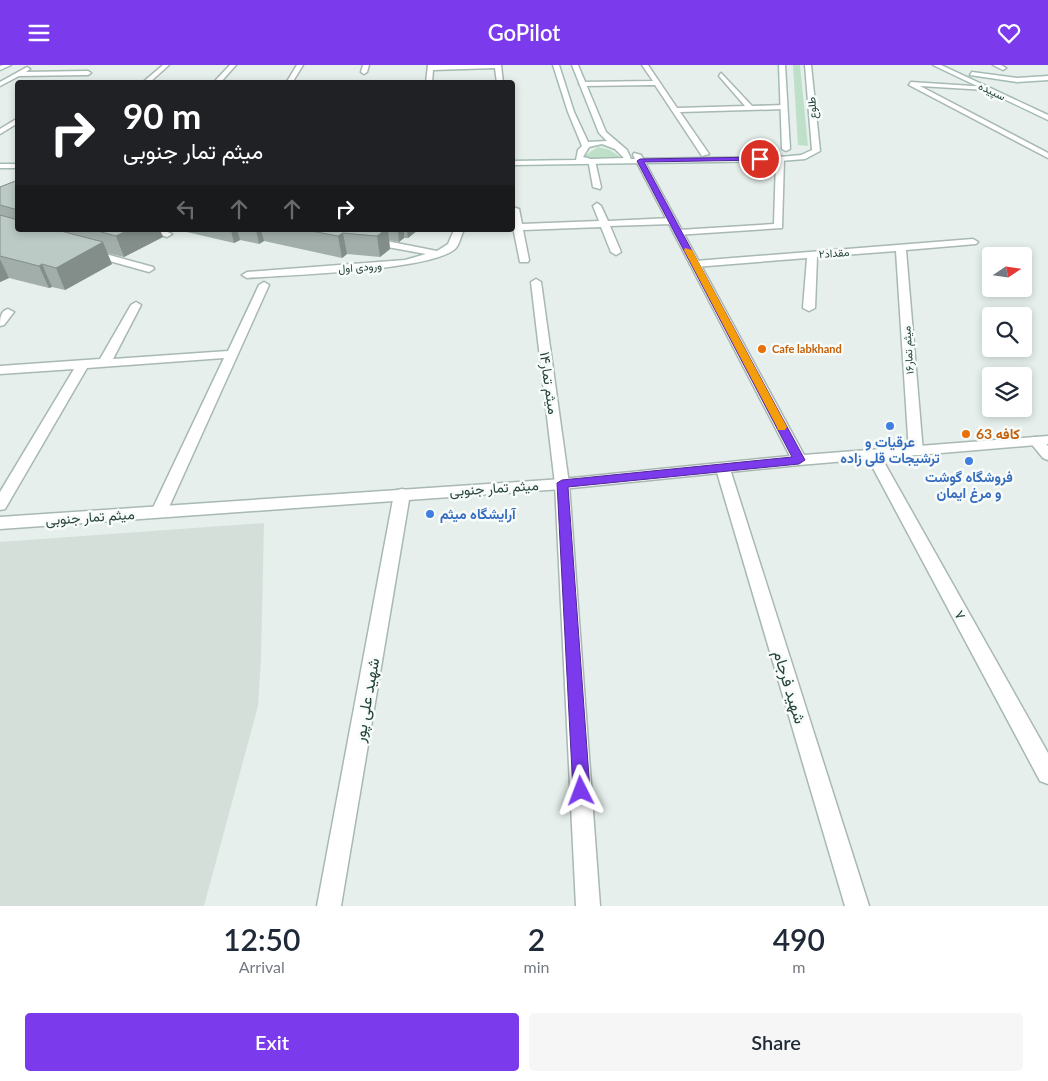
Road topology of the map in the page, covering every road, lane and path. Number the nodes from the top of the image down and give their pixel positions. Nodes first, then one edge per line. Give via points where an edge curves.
1 (8, 65) edge
2 (35, 65) edge
3 (166, 65) edge
4 (233, 65) edge
5 (300, 65) edge
6 (366, 65) edge
7 (556, 65) edge
8 (574, 65) edge
9 (645, 65) edge
10 (782, 65) edge
11 (808, 65) edge
12 (936, 65) edge
13 (952, 65) edge
14 (996, 65) edge
15 (431, 66) edge
16 (499, 66) edge
17 (0, 68) edge
18 (1003, 68) dead end
19 (94, 69) dead end
20 (364, 71) dead end
21 (88, 73) junction
22 (19, 74) junction
23 (972, 74) junction
24 (721, 75) dead end
25 (1048, 78) edge
26 (78, 80) edge
27 (148, 80) edge
28 (219, 80) edge
29 (291, 80) edge
30 (429, 80) edge
31 (500, 80) edge
32 (657, 83) junction
33 (582, 84) junction
34 (0, 85) edge
35 (986, 88) junction
36 (1040, 105) dead end
37 (784, 107) junction
38 (750, 108) junction
39 (676, 110) junction
40 (9, 117) dead end
41 (15, 118) edge
42 (1048, 118) edge
43 (15, 121) edge
44 (579, 129) junction
45 (602, 131) junction
46 (0, 132) edge
47 (586, 146) junction
48 (618, 147) junction
49 (786, 149) junction
50 (816, 151) junction
51 (772, 152) junction
52 (705, 154) junction
53 (579, 155) junction
54 (1048, 156) edge
55 (515, 158) edge
56 (626, 158) junction
57 (639, 158) junction
58 (780, 159) junction
59 (590, 161) junction
60 (515, 163) edge
61 (0, 166) edge
62 (15, 166) edge
63 (0, 172) edge
64 (15, 172) edge
65 (597, 187) dead end
66 (597, 206) dead end
67 (515, 209) dead end
68 (672, 221) junction
69 (604, 223) junction
70 (518, 227) junction
71 (160, 232) edge
72 (458, 232) edge
73 (679, 233) junction
74 (167, 234) dead end
75 (363, 239) dead end
76 (973, 242) dead end
77 (901, 248) junction
78 (84, 251) edge
79 (616, 252) dead end
80 (439, 254) junction
81 (812, 255) junction
82 (524, 260) dead end
83 (695, 263) junction
84 (149, 269) dead end
85 (246, 275) dead end
86 (536, 283) dead end
87 (264, 285) dead end
88 (136, 305) dead end
89 (810, 308) dead end
90 (8, 312) dead end
91 (0, 323) edge
92 (232, 354) junction
93 (104, 363) junction
94 (82, 365) junction
95 (0, 370) edge
96 (1042, 441) edge
97 (916, 452) junction
98 (873, 455) junction
99 (1048, 455) edge
100 (799, 460) junction
101 (723, 469) junction
102 (562, 483) junction
103 (402, 494) junction
104 (0, 505) edge
105 (159, 512) junction
106 (0, 523) edge
107 (1048, 774) edge
108 (329, 906) edge
109 (588, 906) edge
110 (857, 906) edge

1 - 17 street
2 - 22 street
3 - 27 street
4 - 28 street
5 - 29 street
6 - 20 street
7 - 44 street
8 - 33 street
9 - 32 street
10 - 37 street
11 - 50 street, طلوع
12 - 35 street, سپیده
13 - 23 street, سپیده
14 - 18 street
15 - 16 street
15 - 30 street
16 - 31 street
19 - 21 street
21 - 22 street
21 - 26 street
22 - 34 street
23 - 25 street via 1017,80
23 - 36 street, سپیده
24 - 38 street
32 - 33 street
32 - 39 street
33 - 45 street
35 - 42 street, سپیده
35 - 54 street via 911,84
37 - 38 street
37 - 49 street
38 - 39 street
39 - 52 street
40 - 41 street
43 - 46 street
44 - 45 street via 589,135
44 - 47 street
45 - 48 street
47 - 48 street via 598,142
47 - 53 street
48 - 56 street
49 - 50 street
49 - 51 street
50 - 58 street via 802,157
51 - 52 street
51 - 58 street
52 - 57 street
53 - 55 street
53 - 59 street via 579,158
56 - 57 street
56 - 59 street
57 - 58 street
57 - 68 street
58 - 73 street via 779,226
59 - 60 street
59 - 65 street
61 - 62 street
63 - 64 street
66 - 69 street
67 - 70 street
68 - 69 street
68 - 73 street
69 - 70 street
69 - 79 street
70 - 82 street
71 - 74 street
72 - 80 street via 452,246
73 - 83 street
75 - 80 street
76 - 77 street, مقداد۲
77 - 81 street, مقداد۲
77 - 97 street, میثم تمار۱۶
78 - 84 street
80 - 85 street, ورودی اول via 405,263
81 - 83 street, مقداد۲
81 - 89 street
83 - 100 street
86 - 102 street, میثم تمار۱۴
87 - 92 street
88 - 93 street
90 - 91 street
92 - 93 street
92 - 105 street
93 - 94 street
94 - 95 street
94 - 104 street
96 - 97 street, میثم تمار جنوبی
96 - 99 street
97 - 98 street, میثم تمار جنوبی
98 - 100 street, میثم تمار جنوبی
98 - 107 street, ۷
100 - 101 street, میثم تمار جنوبی
101 - 102 street, میثم تمار جنوبی
101 - 110 street, شهید فرجام
102 - 103 street, میثم تمار جنوبی
102 - 109 street, میثم تمار۱۴
103 - 105 street, میثم تمار جنوبی
103 - 108 street, شهید علی پور
105 - 106 street, میثم تمار جنوبی

